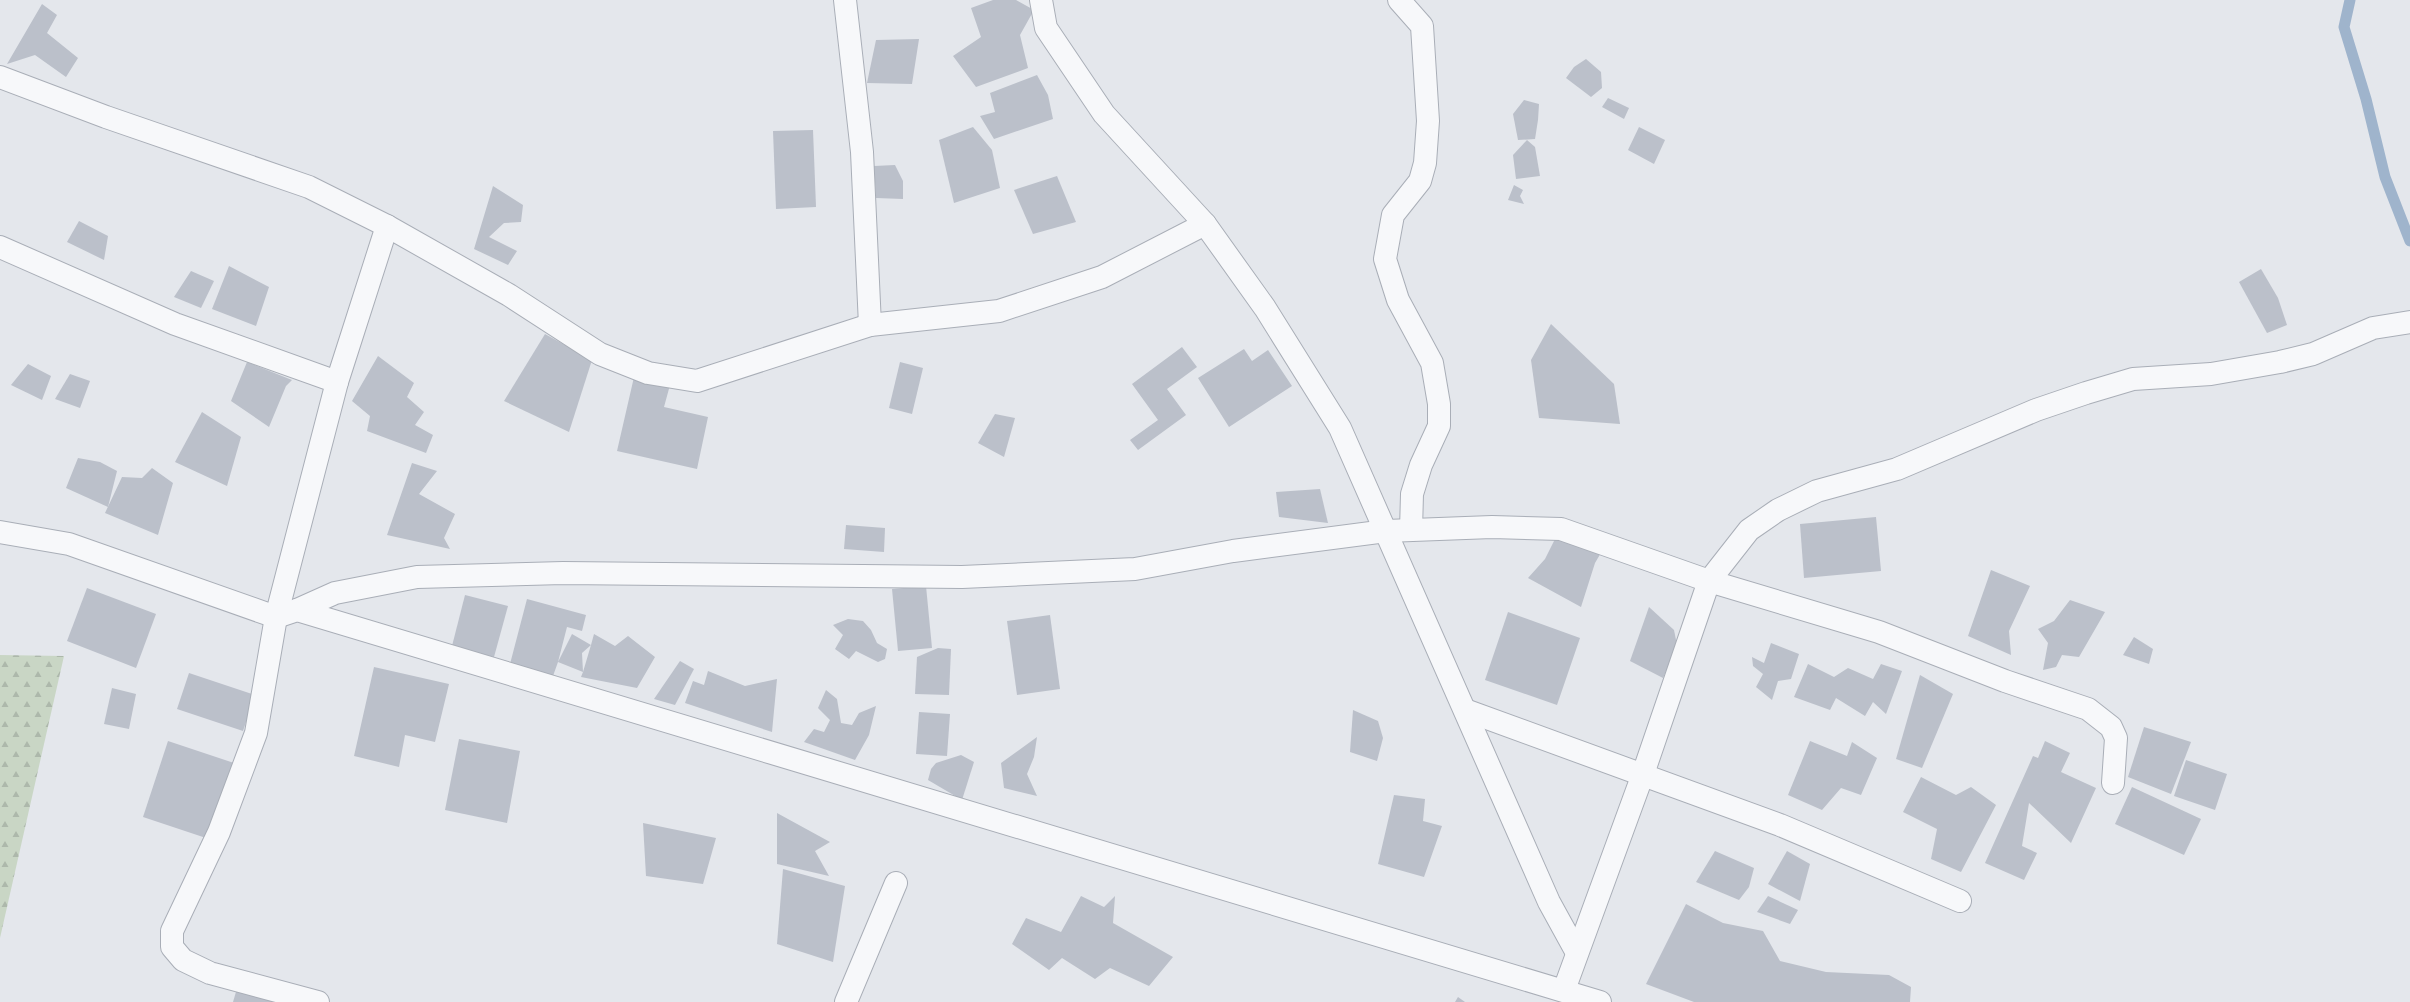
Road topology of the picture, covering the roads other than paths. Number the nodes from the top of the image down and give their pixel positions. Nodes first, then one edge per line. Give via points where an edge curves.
1 (845, 0) edge
2 (1041, 0) edge
3 (1399, 0) edge
4 (0, 76) edge
5 (1205, 224) junction
6 (387, 226) junction
7 (0, 247) edge
8 (2410, 322) edge
9 (870, 325) junction
10 (336, 382) junction
11 (1411, 530) junction
12 (1386, 531) junction
13 (0, 532) edge
14 (1709, 581) junction
15 (297, 610) junction
16 (276, 617) junction
17 (1465, 710) junction
18 (1643, 774) junction
19 (2113, 783) dead end
20 (896, 883) dead end
21 (1960, 901) dead end
22 (1577, 953) junction
23 (1564, 990) junction
24 (318, 1002) edge
25 (846, 1002) edge
26 (1600, 1002) edge

1 - 9 street via 862,152
2 - 5 street via 1046,28 1104,114
3 - 11 street via 1422,26 1428,122 1425,163 1420,181 1393,215 1385,260 1398,300 1432,363 1439,404 1439,426 1421,465 1412,494
4 - 6 street via 106,117 308,187
5 - 9 street via 1102,277 999,311
5 - 12 street via 1265,308 1340,428
6 - 9 street via 509,295 600,354 648,373 697,381
6 - 10 street
7 - 10 street via 175,324
8 - 14 street via 2373,328 2313,354 2280,362 2211,374 2127,381 2036,410 1896,470 1817,491 1778,510 1749,530
10 - 16 street
11 - 12 street
11 - 14 street via 1492,527 1561,529
12 - 15 street via 1233,551 1135,569 962,577 563,573 417,577 335,593
12 - 17 street
13 - 16 street via 69,544
14 - 18 street
14 - 19 street via 1879,632 2005,681 2088,709 2111,727 2116,738
15 - 16 street
15 - 23 street
16 - 24 street via 256,733 219,832 172,931 172,947 183,960 210,973
17 - 18 street
17 - 22 street via 1549,902
18 - 21 street via 1780,825
18 - 22 street
20 - 25 street
22 - 23 street
23 - 26 street

